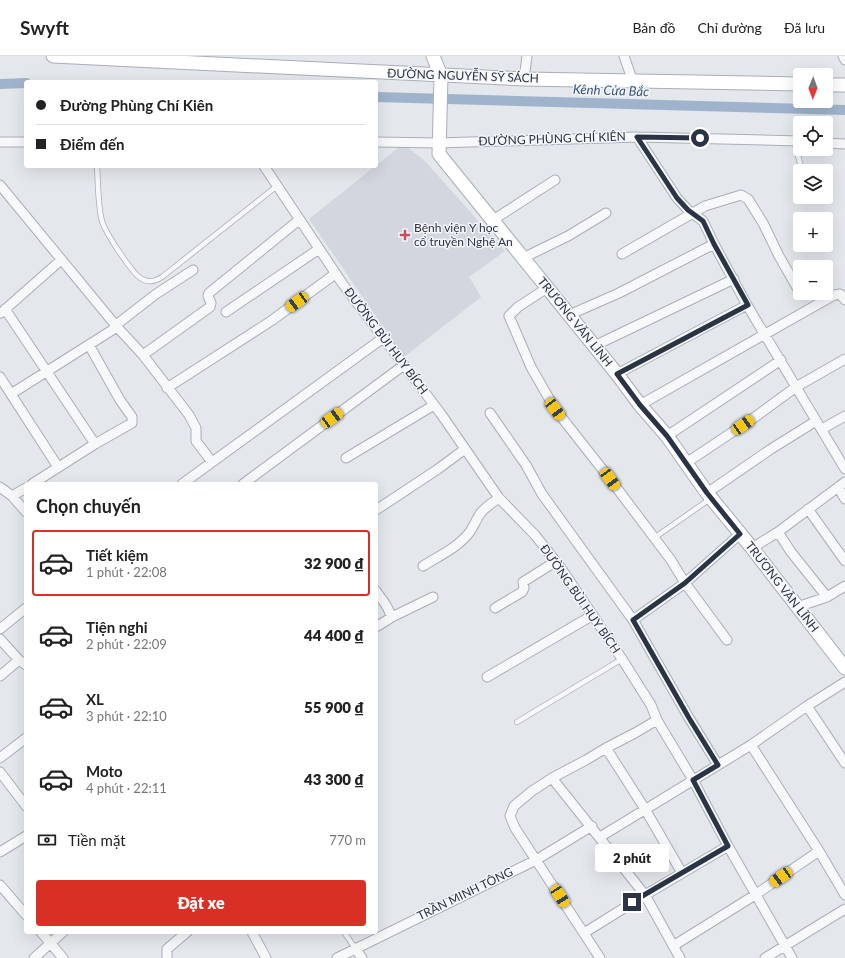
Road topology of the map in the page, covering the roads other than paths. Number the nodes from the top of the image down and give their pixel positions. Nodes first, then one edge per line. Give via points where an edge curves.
1 (54, 56) edge
2 (433, 56) edge
3 (526, 56) edge
4 (624, 56) edge
5 (843, 56) edge
6 (86, 57) edge
7 (845, 60) edge
8 (441, 79) junction
9 (524, 79) junction
10 (633, 82) junction
11 (793, 84) edge
12 (833, 85) edge
13 (845, 85) edge
14 (637, 137) junction
15 (793, 141) edge
16 (0, 142) edge
17 (24, 142) edge
18 (378, 142) edge
19 (438, 143) junction
20 (833, 143) edge
21 (845, 144) edge
22 (97, 168) edge
23 (265, 168) edge
24 (555, 180) dead end
25 (0, 185) edge
26 (277, 186) junction
27 (606, 213) dead end
28 (693, 213) junction
29 (299, 220) junction
30 (493, 220) junction
31 (714, 244) junction
32 (319, 249) junction
33 (622, 254) dead end
34 (523, 258) junction
35 (62, 260) junction
36 (193, 270) dead end
37 (335, 274) junction
38 (734, 279) junction
39 (793, 281) edge
40 (547, 288) junction
41 (845, 300) edge
42 (748, 305) junction
43 (2, 311) edge
44 (226, 312) dead end
45 (569, 315) junction
46 (116, 326) junction
47 (764, 334) junction
48 (383, 338) junction
49 (89, 345) junction
50 (594, 346) junction
51 (143, 355) junction
52 (845, 359) edge
53 (780, 360) junction
54 (404, 365) junction
55 (46, 370) junction
56 (617, 374) junction
57 (0, 377) edge
58 (796, 387) junction
59 (167, 388) junction
60 (11, 394) junction
61 (434, 405) junction
62 (640, 405) junction
63 (490, 413) dead end
64 (845, 416) edge
65 (816, 421) junction
66 (822, 429) junction
67 (667, 436) junction
68 (95, 444) junction
69 (465, 449) junction
70 (346, 458) dead end
71 (212, 462) junction
72 (686, 463) junction
73 (58, 467) junction
74 (845, 469) edge
75 (35, 482) edge
76 (188, 482) edge
77 (246, 482) edge
78 (841, 484) edge
79 (0, 487) edge
80 (24, 489) edge
81 (12, 496) junction
82 (709, 496) junction
83 (499, 498) junction
84 (845, 499) edge
85 (378, 509) edge
86 (808, 509) junction
87 (24, 510) edge
88 (778, 532) junction
89 (740, 534) junction
90 (654, 538) junction
91 (752, 548) junction
92 (845, 561) edge
93 (555, 562) junction
94 (423, 566) dead end
95 (685, 583) junction
96 (845, 586) edge
97 (378, 594) edge
98 (433, 597) dead end
99 (827, 597) junction
100 (797, 607) junction
101 (495, 608) dead end
102 (24, 610) edge
103 (593, 615) junction
104 (392, 617) junction
105 (633, 620) junction
106 (378, 626) edge
107 (0, 630) edge
108 (0, 639) edge
109 (727, 640) dead end
110 (622, 659) junction
111 (23, 663) edge
112 (845, 668) edge
113 (0, 676) edge
114 (487, 677) dead end
115 (845, 682) edge
116 (807, 706) junction
117 (656, 720) junction
118 (517, 722) dead end
119 (24, 740) edge
120 (751, 745) junction
121 (606, 748) junction
122 (0, 758) edge
123 (845, 763) edge
124 (718, 765) junction
125 (0, 772) edge
126 (552, 778) junction
127 (693, 780) junction
128 (24, 803) edge
129 (645, 809) junction
130 (592, 826) junction
131 (24, 837) edge
132 (600, 837) junction
133 (728, 846) junction
134 (819, 851) junction
135 (0, 852) edge
136 (536, 860) junction
137 (682, 872) junction
138 (0, 885) edge
139 (645, 895) junction
140 (756, 895) junction
141 (845, 895) edge
142 (845, 909) edge
143 (24, 913) edge
144 (584, 933) junction
145 (42, 934) edge
146 (61, 934) edge
147 (185, 934) edge
148 (253, 934) edge
149 (345, 934) edge
150 (50, 943) junction
151 (785, 945) junction
152 (673, 946) junction
153 (355, 948) junction
154 (34, 958) edge
155 (63, 958) edge
156 (167, 958) edge
157 (266, 958) edge
158 (337, 958) edge
159 (362, 958) edge
160 (600, 958) edge
161 (680, 958) edge
162 (765, 958) edge
163 (792, 958) edge

1 - 6 main road, ĐƯỜNG NGUYỄN SỸ SÁCH
2 - 8 main road
3 - 9 street
4 - 10 street
5 - 7 street
6 - 8 main road, ĐƯỜNG NGUYỄN SỸ SÁCH
8 - 9 main road, ĐƯỜNG NGUYỄN SỸ SÁCH
8 - 19 main road, TRƯƠNG VĂN LĨNH
9 - 10 main road, ĐƯỜNG NGUYỄN SỸ SÁCH
10 - 11 main road, ĐƯỜNG NGUYỄN SỸ SÁCH
12 - 13 main road
14 - 15 street, ĐƯỜNG PHÙNG CHÍ KIÊN
14 - 19 street, ĐƯỜNG PHÙNG CHÍ KIÊN
14 - 28 street via 677,198
16 - 17 street
18 - 19 street, ĐƯỜNG PHÙNG CHÍ KIÊN
19 - 30 main road, TRƯƠNG VĂN LĨNH via 439,154
20 - 21 street
22 - 26 lane via 103,224 137,275 147,281 158,280
23 - 26 street, ĐƯỜNG BÙI HUY BÍCH
24 - 30 street
25 - 35 street
26 - 29 street, ĐƯỜNG BÙI HUY BÍCH
27 - 34 street via 568,236
28 - 31 street via 703,221
28 - 33 street
28 - 39 street via 733,196 741,195 748,199
29 - 32 street, ĐƯỜNG BÙI HUY BÍCH
29 - 51 street via 209,293 212,303 210,307
30 - 34 main road, TRƯƠNG VĂN LĨNH
31 - 38 street
31 - 45 street via 619,293
32 - 37 street, ĐƯỜNG BÙI HUY BÍCH
32 - 44 street
34 - 40 main road, TRƯƠNG VĂN LĨNH
35 - 43 street
35 - 46 street
36 - 46 street via 156,294
37 - 48 street, ĐƯỜNG BÙI HUY BÍCH
37 - 59 street via 271,321
38 - 42 street
38 - 50 street
40 - 45 main road, TRƯƠNG VĂN LĨNH
40 - 90 street via 513,312 509,316 511,322 531,367 555,409
41 - 47 street via 840,294 834,295
42 - 47 street
42 - 56 street
43 - 55 street
45 - 50 main road, TRƯƠNG VĂN LĨNH
46 - 49 street
46 - 51 street
47 - 53 street
47 - 62 street
48 - 54 street, ĐƯỜNG BÙI HUY BÍCH
48 - 71 street
49 - 55 street
49 - 68 street via 133,420 129,426
50 - 56 main road, TRƯƠNG VĂN LĨNH
51 - 59 street
52 - 58 street
53 - 58 street
53 - 67 street
54 - 61 street, ĐƯỜNG BÙI HUY BÍCH
54 - 77 street
55 - 60 street
55 - 68 street
56 - 62 main road, TRƯƠNG VĂN LĨNH
57 - 60 street
58 - 65 street
58 - 72 street
59 - 71 street via 194,423 196,441
60 - 73 street
61 - 69 street, ĐƯỜNG BÙI HUY BÍCH
61 - 70 street
62 - 67 main road, TRƯƠNG VĂN LĨNH
63 - 105 street via 526,465 542,494
64 - 66 street
65 - 66 street
65 - 82 street via 771,449
66 - 74 street
67 - 72 main road, TRƯƠNG VĂN LĨNH
68 - 73 street
69 - 83 street, ĐƯỜNG BÙI HUY BÍCH
69 - 85 street
71 - 76 street
72 - 82 main road, TRƯƠNG VĂN LĨNH
73 - 75 street
78 - 84 street
78 - 86 street
79 - 81 street
80 - 81 street
81 - 87 street
82 - 89 main road, TRƯƠNG VĂN LĨNH
82 - 90 lane
83 - 93 street, ĐƯỜNG BÙI HUY BÍCH via 535,535
83 - 94 street via 484,510 470,532 452,549
86 - 88 street
86 - 92 street
88 - 91 street
88 - 99 street
89 - 91 main road, TRƯƠNG VĂN LĨNH
89 - 95 street
90 - 95 street
91 - 100 main road, TRƯƠNG VĂN LĨNH
93 - 101 street via 523,582 522,592
93 - 103 street, ĐƯỜNG BÙI HUY BÍCH via 562,568
95 - 105 street
95 - 109 street
96 - 99 street
97 - 104 street
98 - 104 street
99 - 100 street
100 - 112 main road, TRƯƠNG VĂN LĨNH
102 - 107 street
103 - 110 street, ĐƯỜNG BÙI HUY BÍCH
103 - 114 street
104 - 106 street
105 - 124 street
108 - 111 street
110 - 117 street, ĐƯỜNG BÙI HUY BÍCH via 651,705
110 - 118 lane
111 - 113 street
115 - 116 street
116 - 120 street
116 - 123 street
117 - 121 street
117 - 127 street, ĐƯỜNG BÙI HUY BÍCH
119 - 122 street
120 - 124 street
120 - 134 street
121 - 126 street
121 - 129 street
124 - 127 street
125 - 128 street
126 - 130 street
126 - 136 street via 532,790 514,806 510,816
127 - 129 street
127 - 133 street, ĐƯỜNG BÙI HUY BÍCH
129 - 132 street
129 - 137 street
130 - 132 street
130 - 136 street, TRẦN MINH TÔNG
131 - 135 street
132 - 139 street
133 - 137 street
133 - 140 street, ĐƯỜNG BÙI HUY BÍCH
134 - 140 street
134 - 141 street
136 - 144 street
136 - 153 street, TRẦN MINH TÔNG
137 - 139 street
138 - 143 street
139 - 144 street
139 - 152 street
140 - 151 street, ĐƯỜNG BÙI HUY BÍCH
140 - 152 street
142 - 151 street
144 - 160 street
145 - 150 street
146 - 150 street
147 - 156 street via 167,949
148 - 157 street
149 - 153 lane
150 - 154 street
150 - 155 street
151 - 162 street
151 - 163 street, ĐƯỜNG BÙI HUY BÍCH
152 - 161 street
153 - 158 street, TRẦN MINH TÔNG
153 - 159 street

